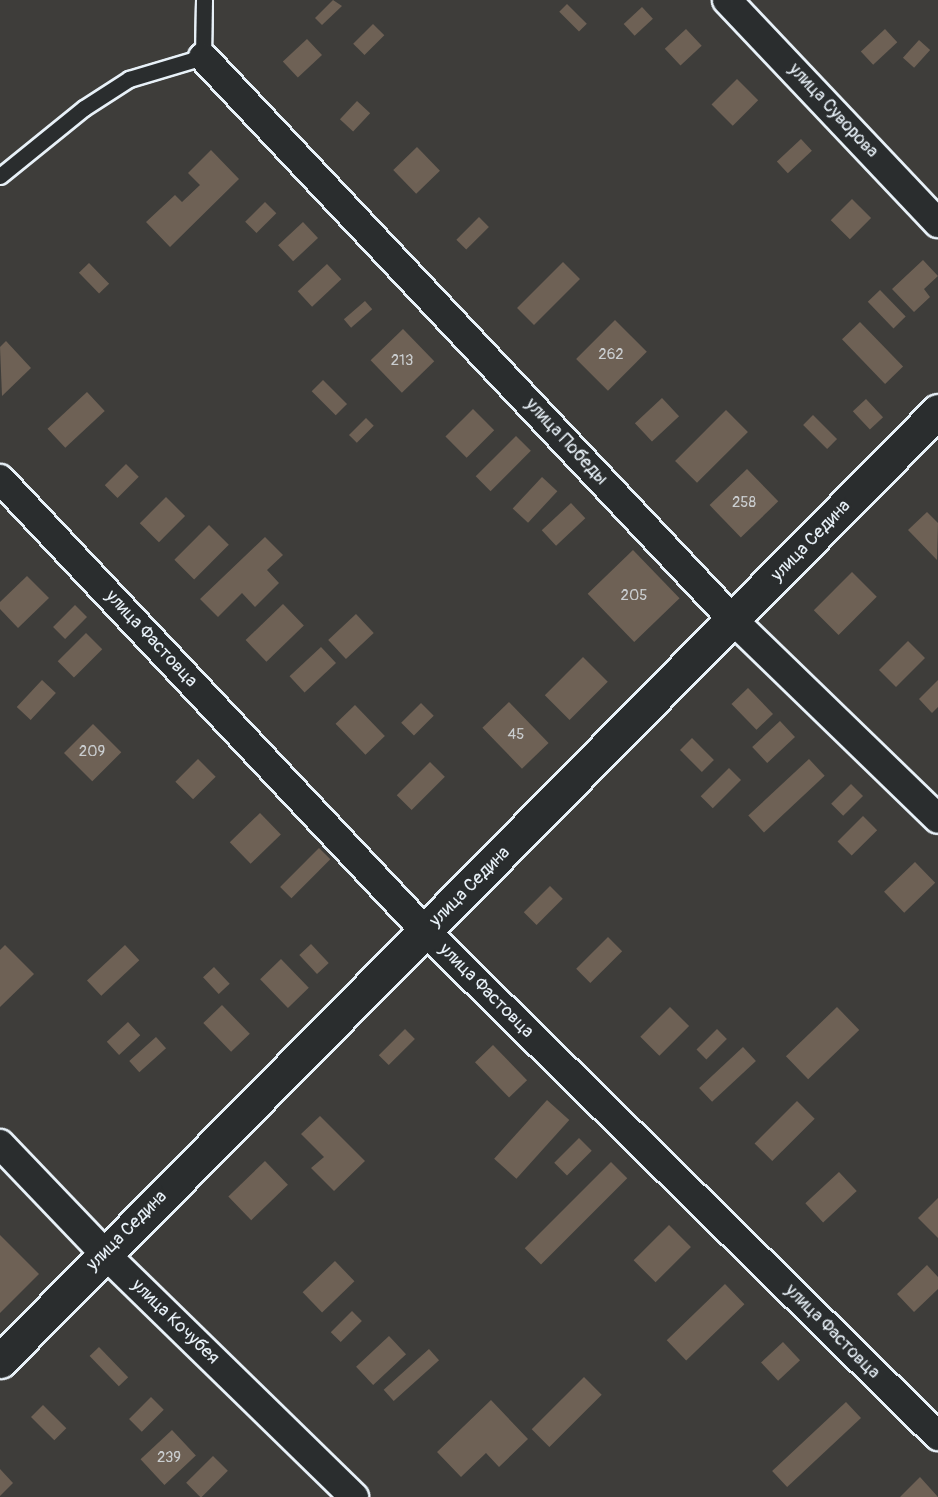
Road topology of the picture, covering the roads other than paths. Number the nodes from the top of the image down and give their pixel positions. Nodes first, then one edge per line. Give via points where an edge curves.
1 (204, 0) edge
2 (727, 0) edge
3 (203, 57) junction
4 (0, 177) edge
5 (938, 223) edge
6 (938, 411) edge
7 (0, 479) edge
8 (734, 621) junction
9 (938, 819) edge
10 (425, 932) junction
11 (0, 1144) edge
12 (105, 1254) junction
13 (0, 1361) edge
14 (938, 1436) edge
15 (354, 1497) edge

1 - 3 lane
2 - 5 street, улица Суворова
3 - 4 lane via 129,79 84,108
3 - 8 street, улица Победы
6 - 8 main road, улица Седина
7 - 10 street, улица Фастовца
8 - 9 street, улица Победы
8 - 10 main road, улица Седина
10 - 12 main road, улица Седина
10 - 14 street, улица Фастовца
11 - 12 street, улица Кочубея
12 - 13 main road, улица Седина
12 - 15 street, улица Кочубея

